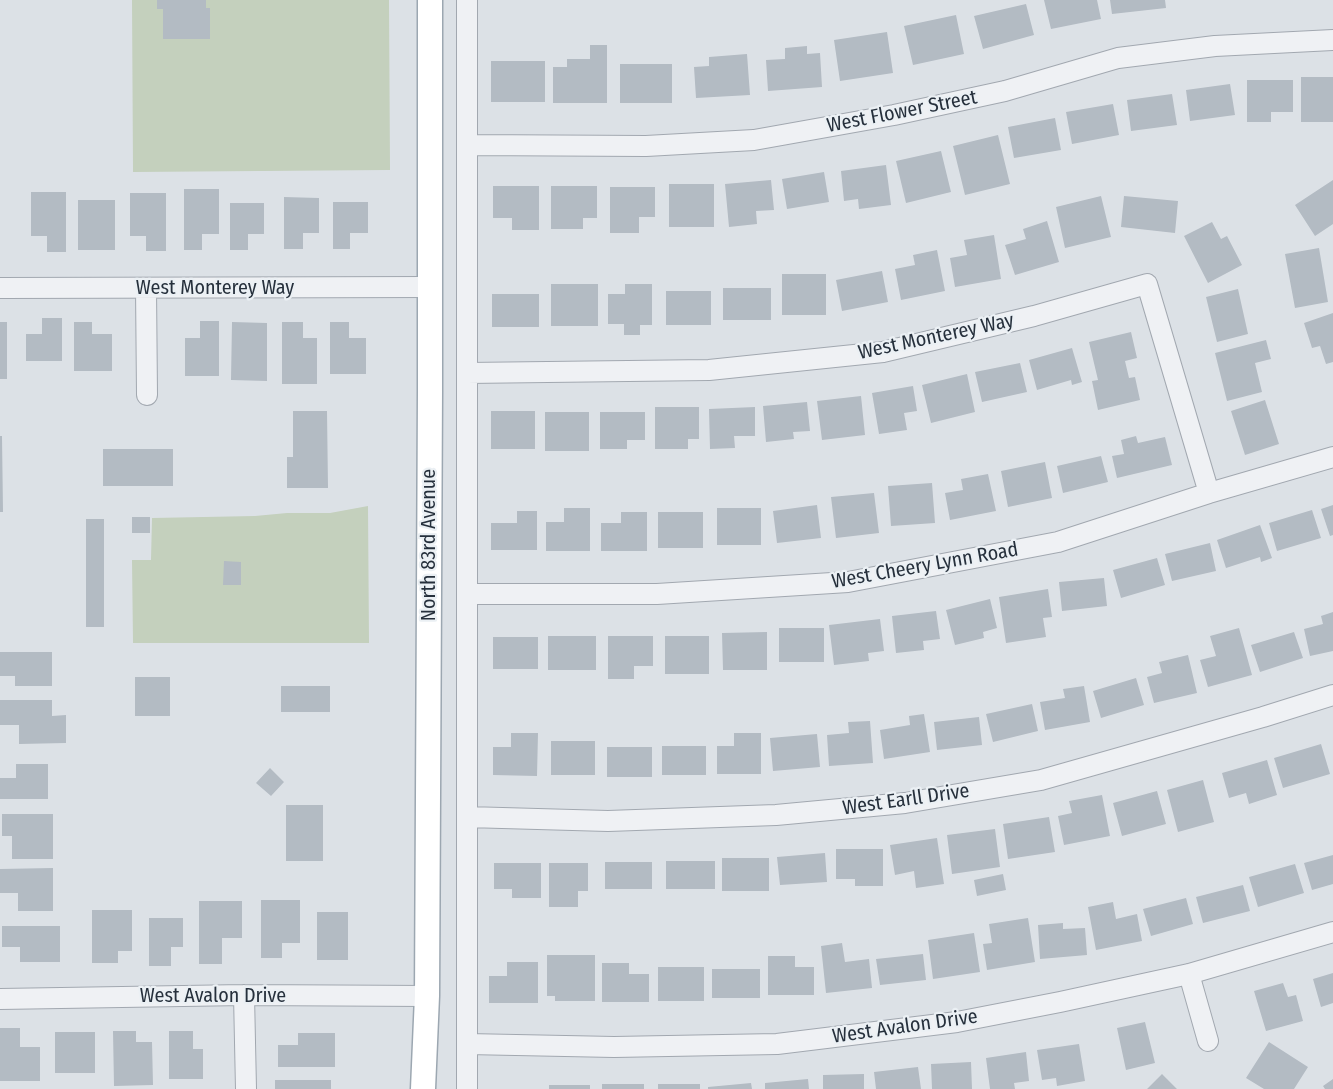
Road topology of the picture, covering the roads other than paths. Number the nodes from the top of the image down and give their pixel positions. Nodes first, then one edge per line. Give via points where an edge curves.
1 (430, 0) edge
2 (467, 0) edge
3 (1333, 40) edge
4 (467, 145) junction
5 (430, 287) junction
6 (0, 288) edge
7 (146, 288) junction
8 (467, 373) junction
9 (147, 395) dead end
10 (1333, 457) edge
11 (1209, 493) junction
12 (467, 594) junction
13 (1333, 695) edge
14 (467, 817) junction
15 (1333, 932) edge
16 (1189, 974) junction
17 (244, 995) junction
18 (427, 996) junction
19 (0, 999) edge
20 (1208, 1041) dead end
21 (467, 1044) junction
22 (246, 1089) edge
23 (423, 1089) edge
24 (467, 1089) edge

1 - 5 main road, North 83rd Avenue
2 - 4 street, North 83rd Avenue
3 - 4 street, West Flower Street via 1215,46 1119,58 1005,91 754,140 646,146
4 - 8 street, North 83rd Avenue
5 - 7 street, West Monterey Way
5 - 18 main road, North 83rd Avenue
6 - 7 street, West Monterey Way
7 - 9 street
8 - 11 street, West Monterey Way via 709,370 883,352 1147,284
8 - 12 street, North 83rd Avenue
10 - 11 street, West Cheery Lynn Road
11 - 12 street, West Cheery Lynn Road via 1058,542 848,582 657,594
12 - 14 street, North 83rd Avenue
13 - 14 street, West Earll Drive via 1041,780 905,803 776,816 608,821
14 - 21 street, North 83rd Avenue
15 - 16 street, West Avalon Drive
16 - 20 street
16 - 21 street, West Avalon Drive via 957,1022 777,1044
17 - 18 street, West Avalon Drive
17 - 19 street, West Avalon Drive
17 - 22 street
18 - 23 main road, North 83rd Avenue
21 - 24 street, North 83rd Avenue

